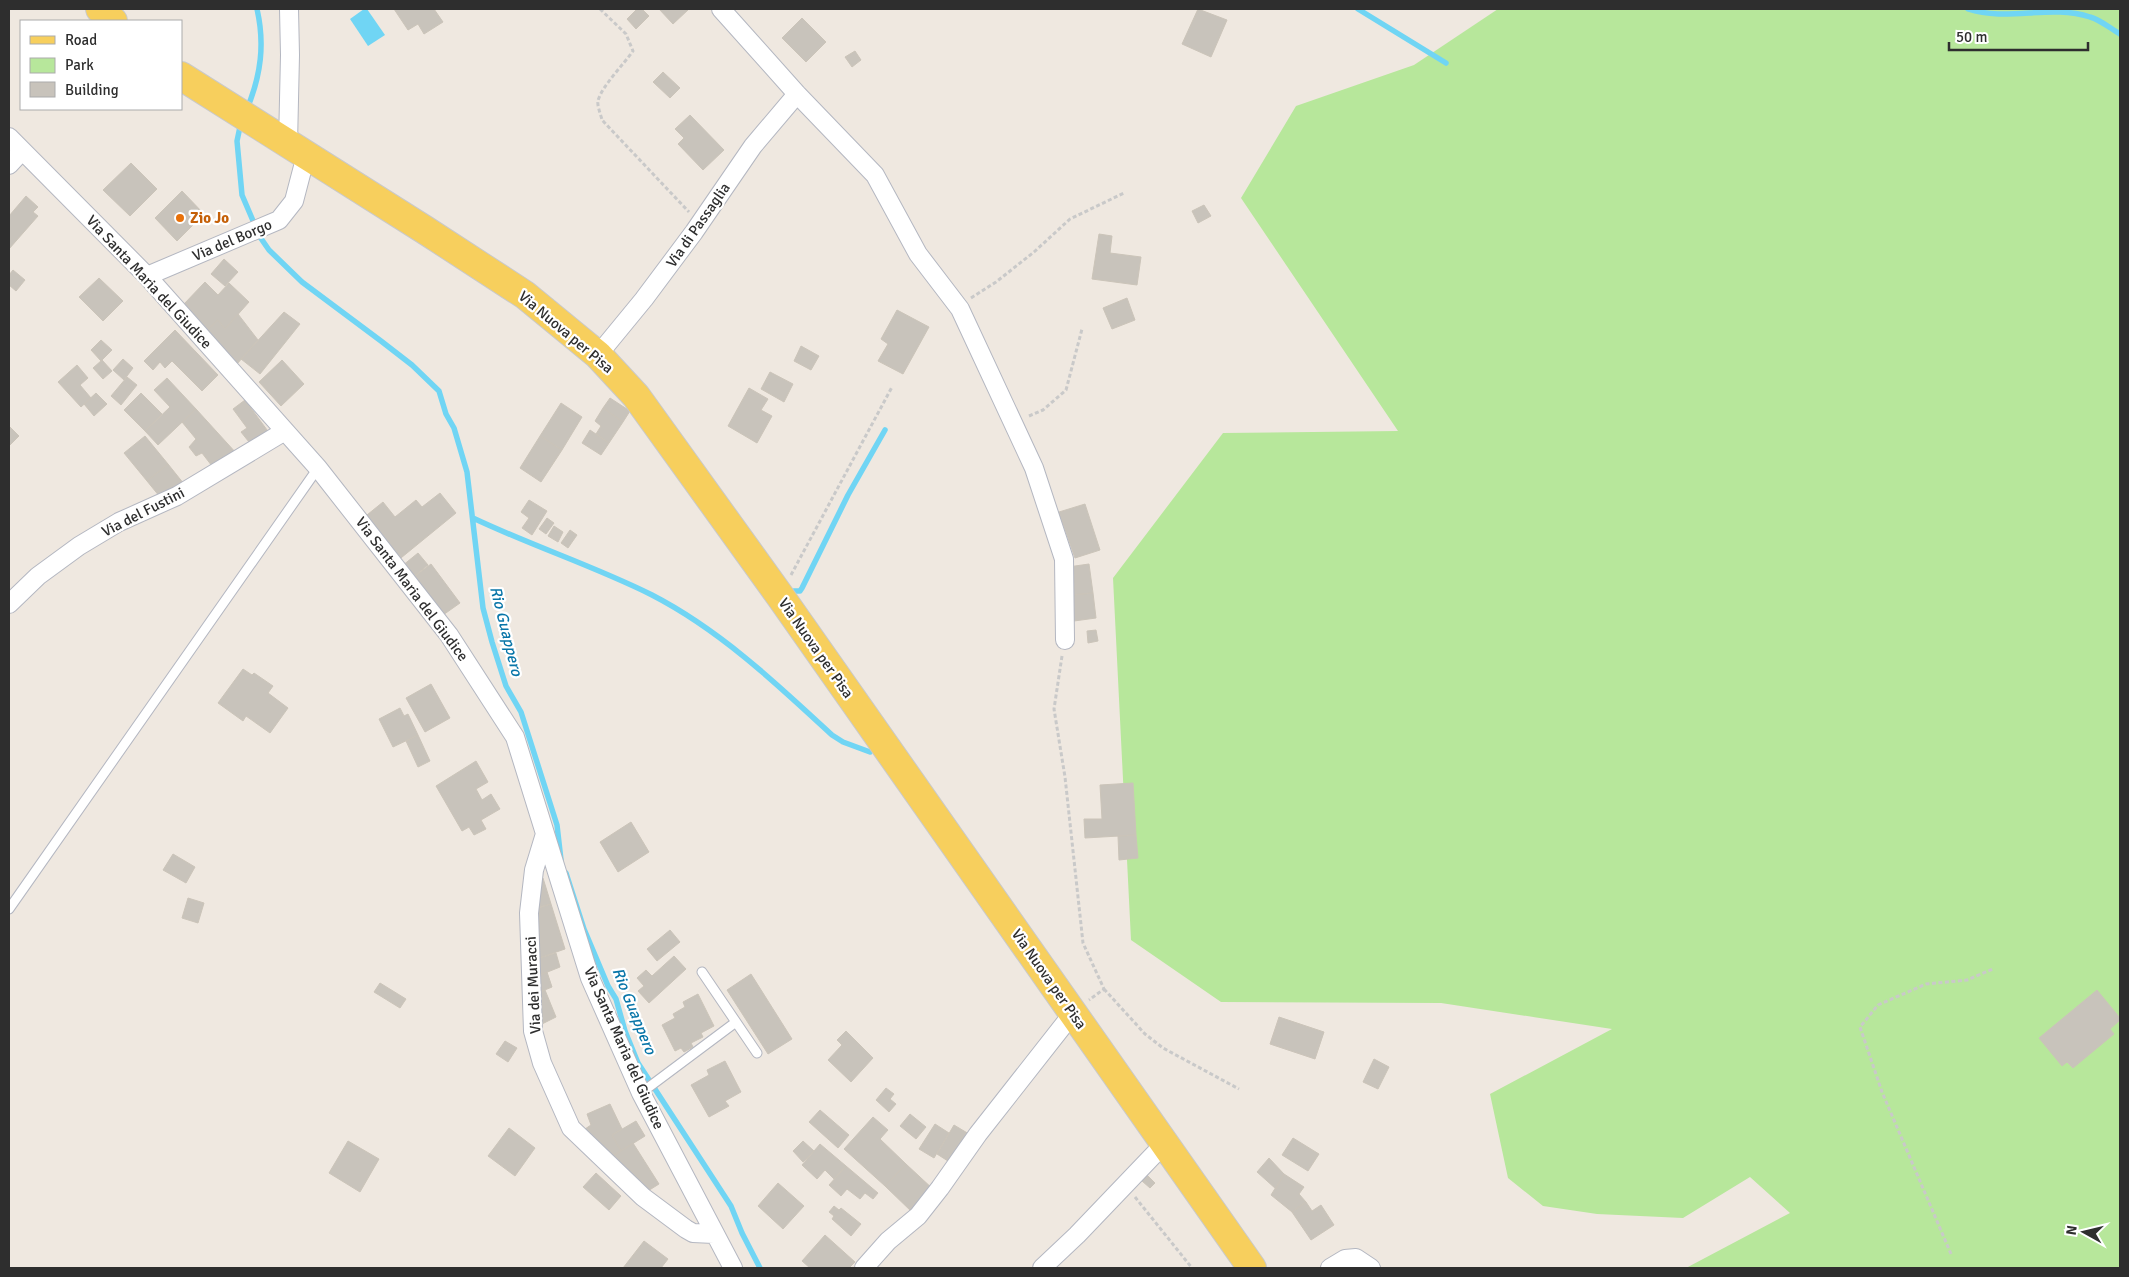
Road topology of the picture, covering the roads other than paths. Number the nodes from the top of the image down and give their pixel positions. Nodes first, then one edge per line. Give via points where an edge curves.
1 (100, 9) edge
2 (289, 9) edge
3 (721, 9) edge
4 (112, 20) edge
5 (182, 77) edge
6 (797, 94) junction
7 (9, 137) edge
8 (289, 145) junction
9 (22, 151) junction
10 (9, 165) edge
11 (147, 276) junction
12 (598, 355) junction
13 (285, 431) junction
14 (318, 468) junction
15 (9, 604) edge
16 (1065, 640) road end
17 (545, 834) junction
18 (9, 909) edge
19 (702, 972) dead end
20 (1073, 1013) junction
21 (736, 1022) junction
22 (757, 1052) dead end
23 (645, 1090) junction
24 (1165, 1142) junction
25 (714, 1234) junction
26 (733, 1268) edge
27 (864, 1268) edge
28 (1042, 1268) edge
29 (1252, 1268) edge
30 (1330, 1268) edge
31 (1370, 1268) edge

1 - 4 main road
2 - 8 street, Via del Borgo
3 - 6 street
5 - 8 main road, Via Nuova per Pisa
6 - 12 street, Via di Passaglia via 753,146 644,299
6 - 16 street via 875,174 918,254 958,306 1034,468 1064,559
7 - 9 street, Via Santa Maria del Giudice
8 - 11 street, Via del Borgo via 294,200 279,220
8 - 12 main road, Via Nuova per Pisa via 525,295
9 - 10 street
9 - 11 street, Via Santa Maria del Giudice
11 - 13 street, Via Santa Maria del Giudice
12 - 20 main road, Via Nuova per Pisa via 636,396
13 - 14 street, Via Santa Maria del Giudice
13 - 15 street, Via del Fustini via 177,496 119,522 79,546 38,576
14 - 17 street, Via Santa Maria del Giudice via 449,635 515,737
14 - 18 lane
17 - 23 street, Via Santa Maria del Giudice via 590,978
17 - 25 street, Via dei Muracci via 534,870 529,913 533,1031 542,1063 571,1128 664,1213 693,1233
19 - 21 lane
20 - 24 main road, Via Nuova per Pisa
20 - 27 street via 918,1216 888,1241
21 - 22 lane
21 - 23 lane
23 - 25 street, Via Santa Maria del Giudice
24 - 28 street
24 - 29 main road, Via Nuova per Pisa
25 - 26 street, Via Santa Maria del Giudice
30 - 31 street via 1345,1259 1356,1258

